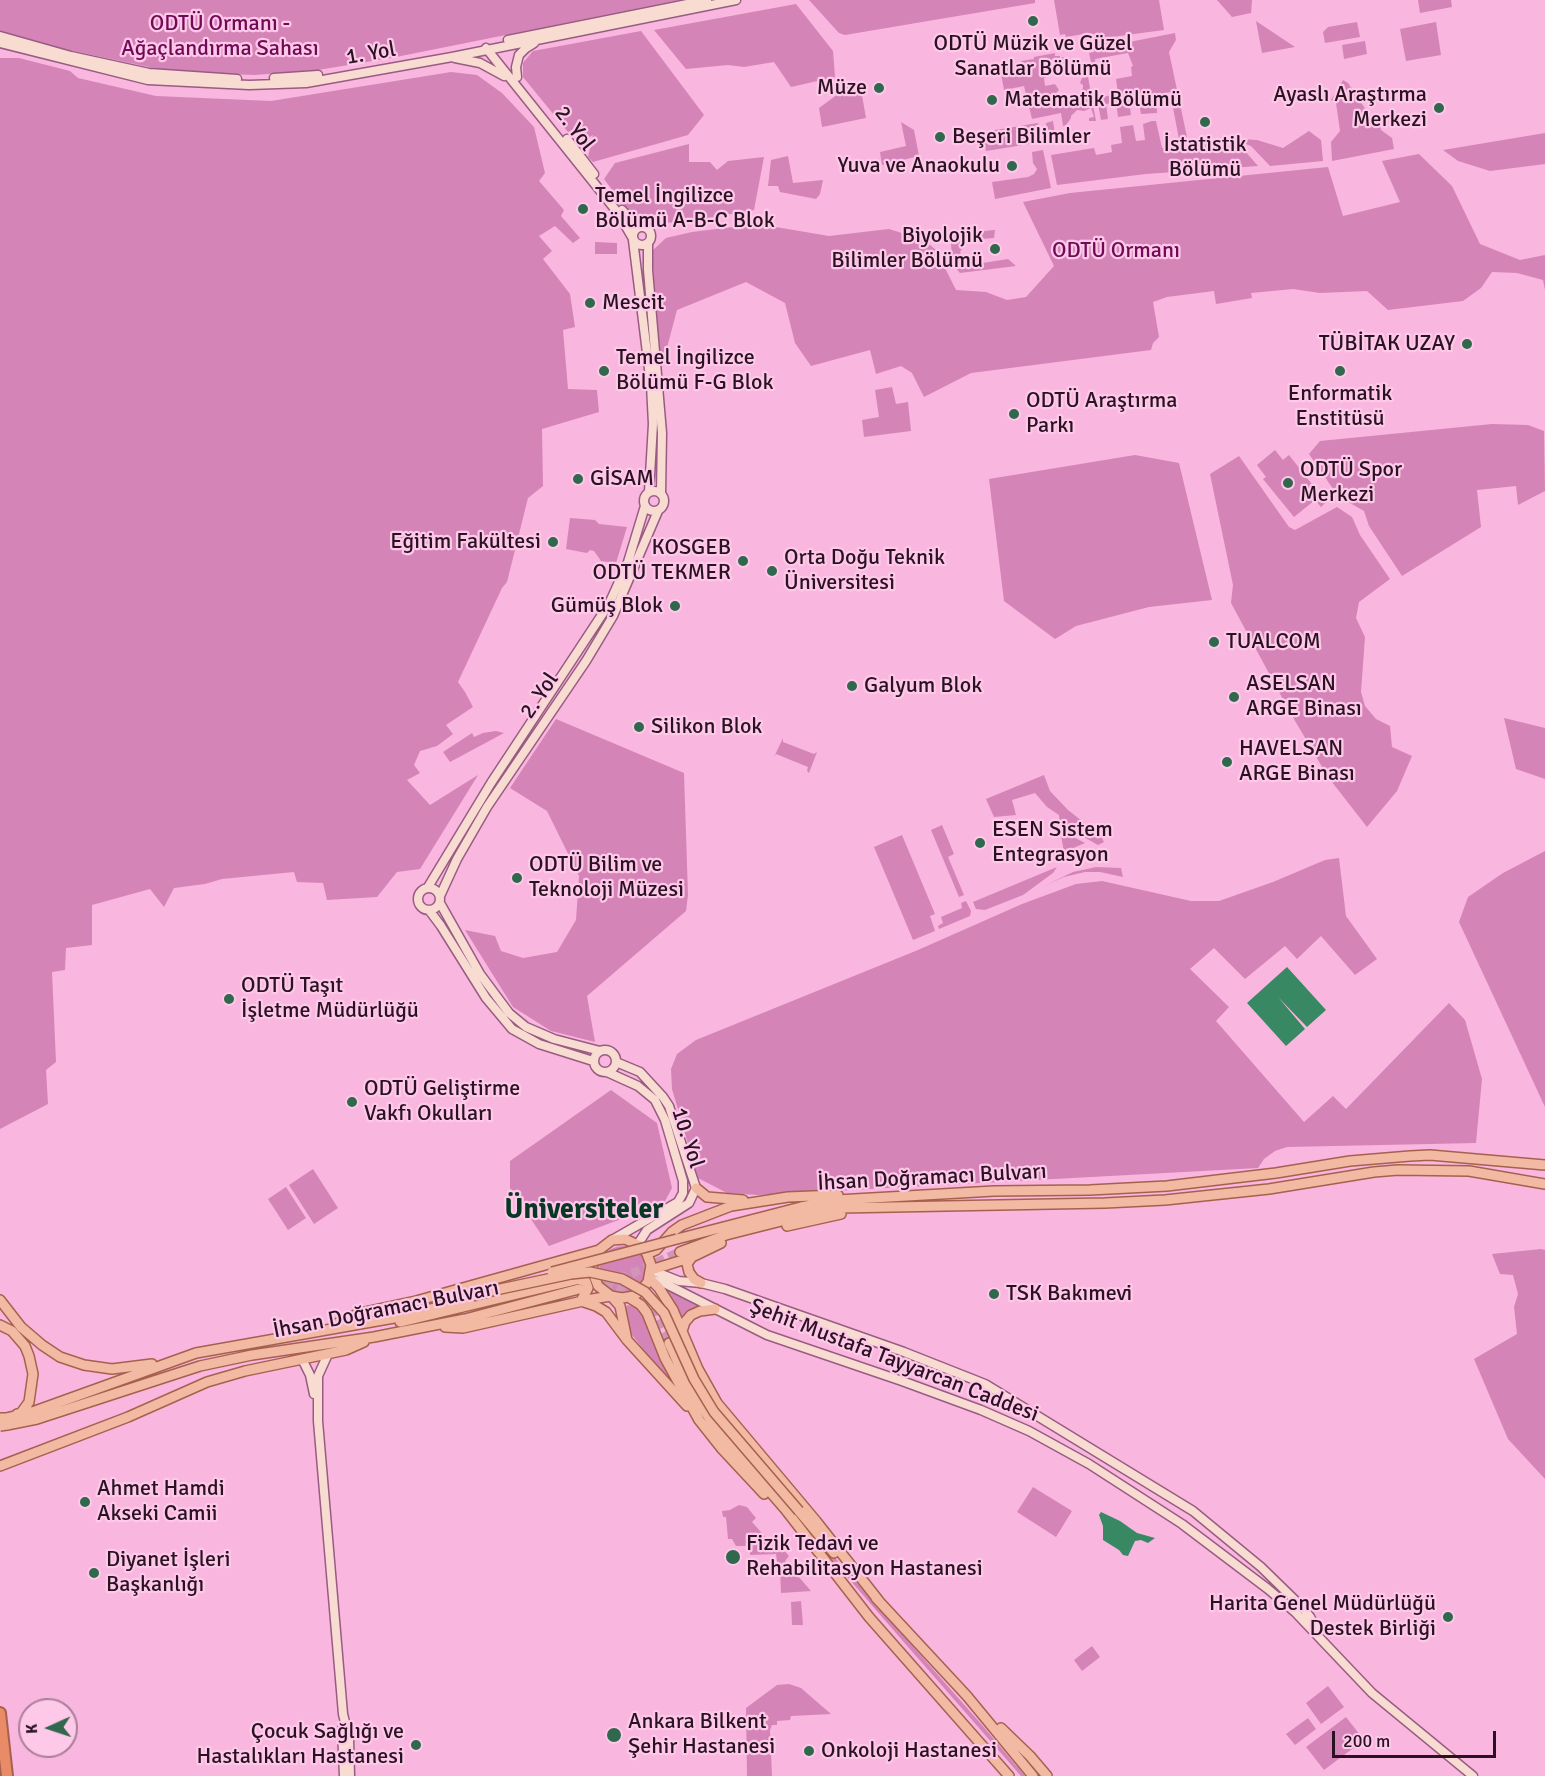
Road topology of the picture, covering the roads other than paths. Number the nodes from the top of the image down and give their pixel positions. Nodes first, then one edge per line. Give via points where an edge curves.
1 (707, 0) edge
2 (736, 0) edge
3 (640, 17) junction
4 (0, 36) edge
5 (546, 38) junction
6 (0, 43) edge
7 (489, 47) junction
8 (51, 53) junction
9 (452, 57) junction
10 (517, 77) junction
11 (521, 91) junction
12 (566, 142) junction
13 (586, 169) junction
14 (642, 226) junction
15 (633, 239) junction
16 (648, 243) junction
17 (649, 492) junction
18 (661, 494) junction
19 (645, 506) junction
20 (658, 511) junction
21 (576, 657) junction
22 (586, 661) junction
23 (428, 887) junction
24 (440, 900) junction
25 (429, 910) junction
26 (600, 1051) junction
27 (594, 1061) junction
28 (616, 1062) junction
29 (607, 1072) junction
30 (681, 1157) junction
31 (1545, 1165) edge
32 (692, 1176) junction
33 (683, 1181) junction
34 (1545, 1184) edge
35 (696, 1188) junction
36 (930, 1194) junction
37 (758, 1201) junction
38 (921, 1206) junction
39 (612, 1240) junction
40 (638, 1244) junction
41 (598, 1250) junction
42 (680, 1252) tunnel mouth
43 (648, 1254) junction
44 (692, 1257) junction
45 (592, 1265) junction
46 (650, 1274) junction
47 (579, 1279) junction
48 (701, 1283) junction
49 (579, 1289) dead end
50 (491, 1291) junction
51 (611, 1296) junction
52 (627, 1298) junction
53 (0, 1300) edge
54 (667, 1300) junction
55 (581, 1301) junction
56 (715, 1309) junction
57 (648, 1313) junction
58 (0, 1324) edge
59 (434, 1326) junction
60 (324, 1329) junction
61 (682, 1330) junction
62 (374, 1337) junction
63 (264, 1340) junction
64 (627, 1340) junction
65 (669, 1343) tunnel mouth
66 (195, 1353) junction
67 (328, 1354) junction
68 (302, 1359) junction
69 (699, 1420) junction
70 (318, 1421) junction
71 (3, 1422) edge
72 (1, 1465) edge
73 (1193, 1511) junction
74 (1182, 1524) junction
75 (816, 1550) junction
76 (879, 1601) junction
77 (1320, 1638) junction
78 (968, 1696) junction
79 (0, 1713) edge
80 (343, 1714) junction
81 (7, 1776) edge
82 (344, 1776) edge
83 (350, 1776) edge
84 (1009, 1776) edge
85 (1033, 1776) edge
86 (1047, 1776) edge
87 (1473, 1776) edge

1 - 3 street, 1. Yol
2 - 3 street, 1. Yol
3 - 5 street, 1. Yol
3 - 7 street, 1. Yol
4 - 8 street, 1. Yol
5 - 7 street, 1. Yol
5 - 10 street via 519,56
6 - 8 street, 1. Yol
7 - 8 street, 1. Yol via 354,70 248,80 149,73
7 - 9 street, 1. Yol
7 - 10 street, 2. Yol
7 - 11 street, 2. Yol
8 - 9 street, 1. Yol via 148,80 249,85 306,82
9 - 11 street via 480,63
10 - 12 street, 2. Yol
11 - 12 street, 2. Yol
12 - 13 street, 2. Yol
13 - 14 street, 2. Yol via 628,218
13 - 15 street, 2. Yol
14 - 15 street via 635,229
14 - 16 street, 2. Yol via 651,234
15 - 16 street via 640,245
15 - 17 street, 2. Yol via 651,385
16 - 18 street, 2. Yol via 662,434
17 - 18 street
17 - 19 street, 2. Yol via 643,500
18 - 20 street, 2. Yol via 664,503
19 - 20 street
19 - 21 street, 2. Yol via 619,583
20 - 22 street, 2. Yol via 624,594
21 - 22 street
21 - 23 street, 2. Yol via 491,783
22 - 24 street, 2. Yol via 487,807 457,859
23 - 24 street via 437,891
23 - 25 street, 2. Yol via 418,899 420,906
24 - 25 street via 436,908
24 - 26 street, 10. Yol via 480,974 509,1013 554,1039
25 - 27 street, 10. Yol via 486,998 512,1029 539,1044
26 - 27 street
26 - 28 street, 10. Yol via 611,1052
27 - 29 street, 10. Yol via 598,1070
28 - 29 street
28 - 30 street, 10. Yol via 640,1072 663,1097
29 - 30 street, 10. Yol via 638,1086 655,1100
30 - 32 street, 10. Yol
30 - 33 street, 10. Yol
31 - 36 main road, İhsan Doğramacı Bulvarı via 1430,1155 1350,1161 1167,1186
32 - 33 street
32 - 35 street, 10. Yol
33 - 39 street, 10. Yol via 678,1202
34 - 38 main road, İhsan Doğramacı Bulvarı via 1468,1171 1398,1170 1269,1190 1166,1200
35 - 37 main road via 702,1195 714,1198
35 - 40 street, 10. Yol via 689,1203 647,1230
36 - 37 main road
36 - 50 main road, İhsan Doğramacı Bulvarı, bridge via 816,1204
37 - 43 main road via 690,1220
38 - 42 main road, İhsan Doğramacı Bulvarı via 817,1212 726,1235
38 - 44 main road via 831,1215 716,1245
39 - 40 main road
39 - 41 main road
40 - 43 main road
41 - 45 main road
41 - 60 main road via 360,1313
43 - 46 main road
44 - 46 main road
44 - 48 main road via 687,1264 689,1272
45 - 47 main road
45 - 51 main road via 598,1286
46 - 48 street, Şehit Mustafa Tayyarcan Caddesi
46 - 52 main road via 640,1292
46 - 54 main road
46 - 56 street, Şehit Mustafa Tayyarcan Caddesi
47 - 55 main road via 588,1288
47 - 63 main road, İhsan Doğramacı Bulvarı via 395,1323
48 - 73 street, Şehit Mustafa Tayyarcan Caddesi via 974,1378
49 - 59 main road, İhsan Doğramacı Bulvarı
50 - 60 main road, İhsan Doğramacı Bulvarı, bridge via 394,1318
50 - 76 main road, bridge via 590,1272 622,1279 645,1292 664,1312 689,1369 714,1412
51 - 52 main road
51 - 55 main road
51 - 64 main road via 620,1306
52 - 57 main road
53 - 66 main road via 21,1328 42,1345 84,1365 128,1369
54 - 57 main road via 654,1301
54 - 61 main road
55 - 59 main road via 463,1328
55 - 64 main road via 606,1312
56 - 61 main road via 691,1315
56 - 74 street, Şehit Mustafa Tayyarcan Caddesi via 767,1335 952,1399 1029,1431
57 - 69 main road via 665,1358
58 - 71 main road via 25,1346 33,1374 26,1407
59 - 62 main road, İhsan Doğramacı Bulvarı
60 - 63 main road, İhsan Doğramacı Bulvarı
61 - 76 main road via 702,1378 723,1412
62 - 67 main road
62 - 71 main road, İhsan Doğramacı Bulvarı via 200,1366 37,1419
63 - 66 main road, İhsan Doğramacı Bulvarı
64 - 69 main road
65 - 75 main road via 709,1419
66 - 71 main road, İhsan Doğramacı Bulvarı
67 - 68 main road
67 - 70 street via 318,1376
68 - 70 street via 310,1375
68 - 72 main road via 207,1382
69 - 75 main road
70 - 80 street
73 - 74 street
73 - 77 street, Şehit Mustafa Tayyarcan Caddesi via 1295,1600 1310,1617
74 - 77 street, Şehit Mustafa Tayyarcan Caddesi via 1268,1589
75 - 84 main road via 869,1617
76 - 78 main road
77 - 87 street, Şehit Mustafa Tayyarcan Caddesi via 1372,1693
78 - 85 main road
78 - 86 main road
79 - 81 highway
80 - 82 street
80 - 83 street via 349,1739

